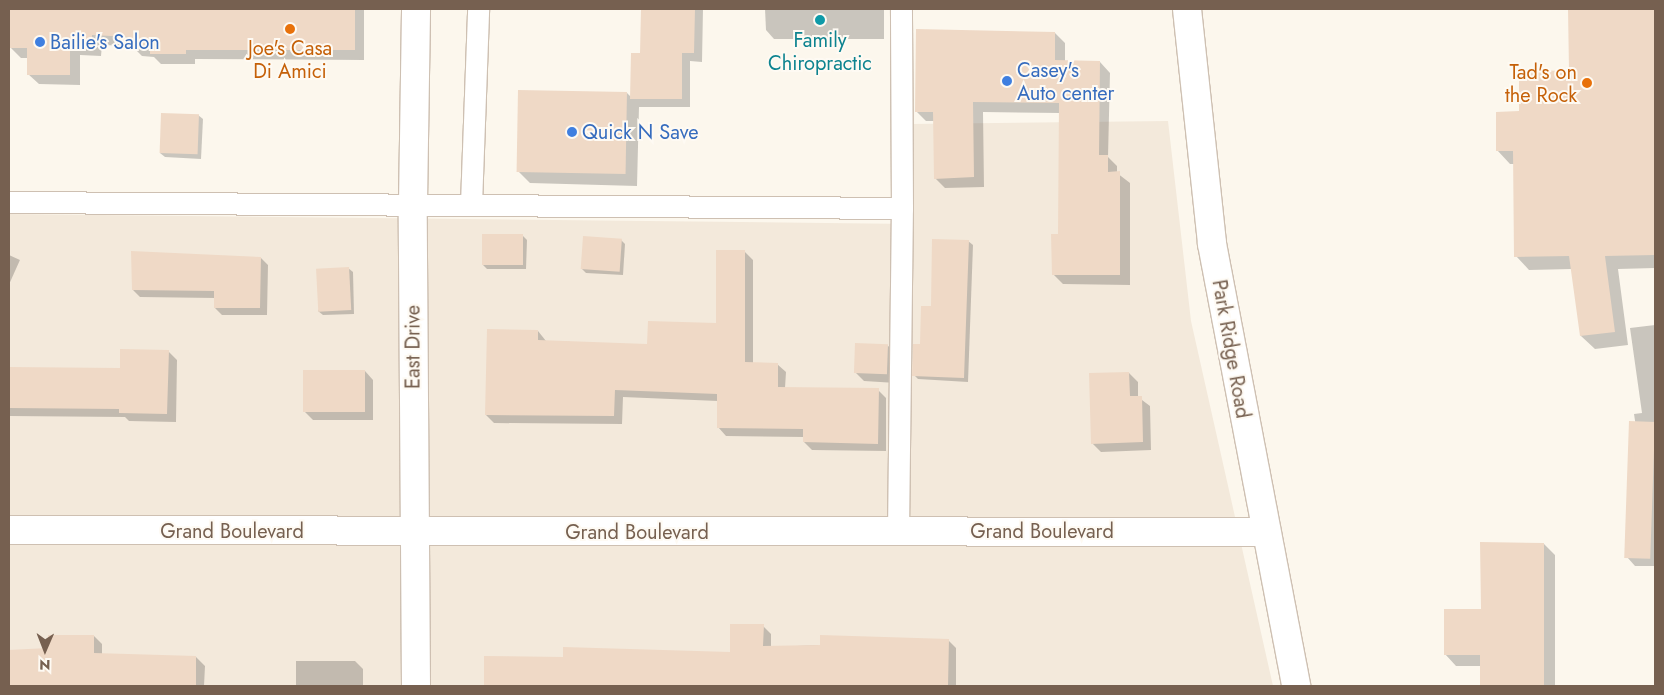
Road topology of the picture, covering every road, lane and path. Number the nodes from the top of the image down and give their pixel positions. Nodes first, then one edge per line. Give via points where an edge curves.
1 (416, 9) edge
2 (478, 9) edge
3 (901, 9) edge
4 (1187, 9) edge
5 (9, 202) edge
6 (412, 203) junction
7 (471, 204) junction
8 (902, 208) junction
9 (9, 530) edge
10 (898, 531) junction
11 (414, 532) junction
12 (1265, 532) junction
13 (416, 686) edge
14 (1296, 686) edge

1 - 6 street, East Drive
2 - 7 lane
3 - 8 lane
4 - 12 street, Park Ridge Road via 1212,244
5 - 6 lane
6 - 7 lane
6 - 11 street, East Drive
7 - 8 lane
8 - 10 lane
9 - 11 street, Grand Boulevard
10 - 11 street, Grand Boulevard
10 - 12 street, Grand Boulevard
11 - 13 street, East Drive
12 - 14 street, Park Ridge Road

